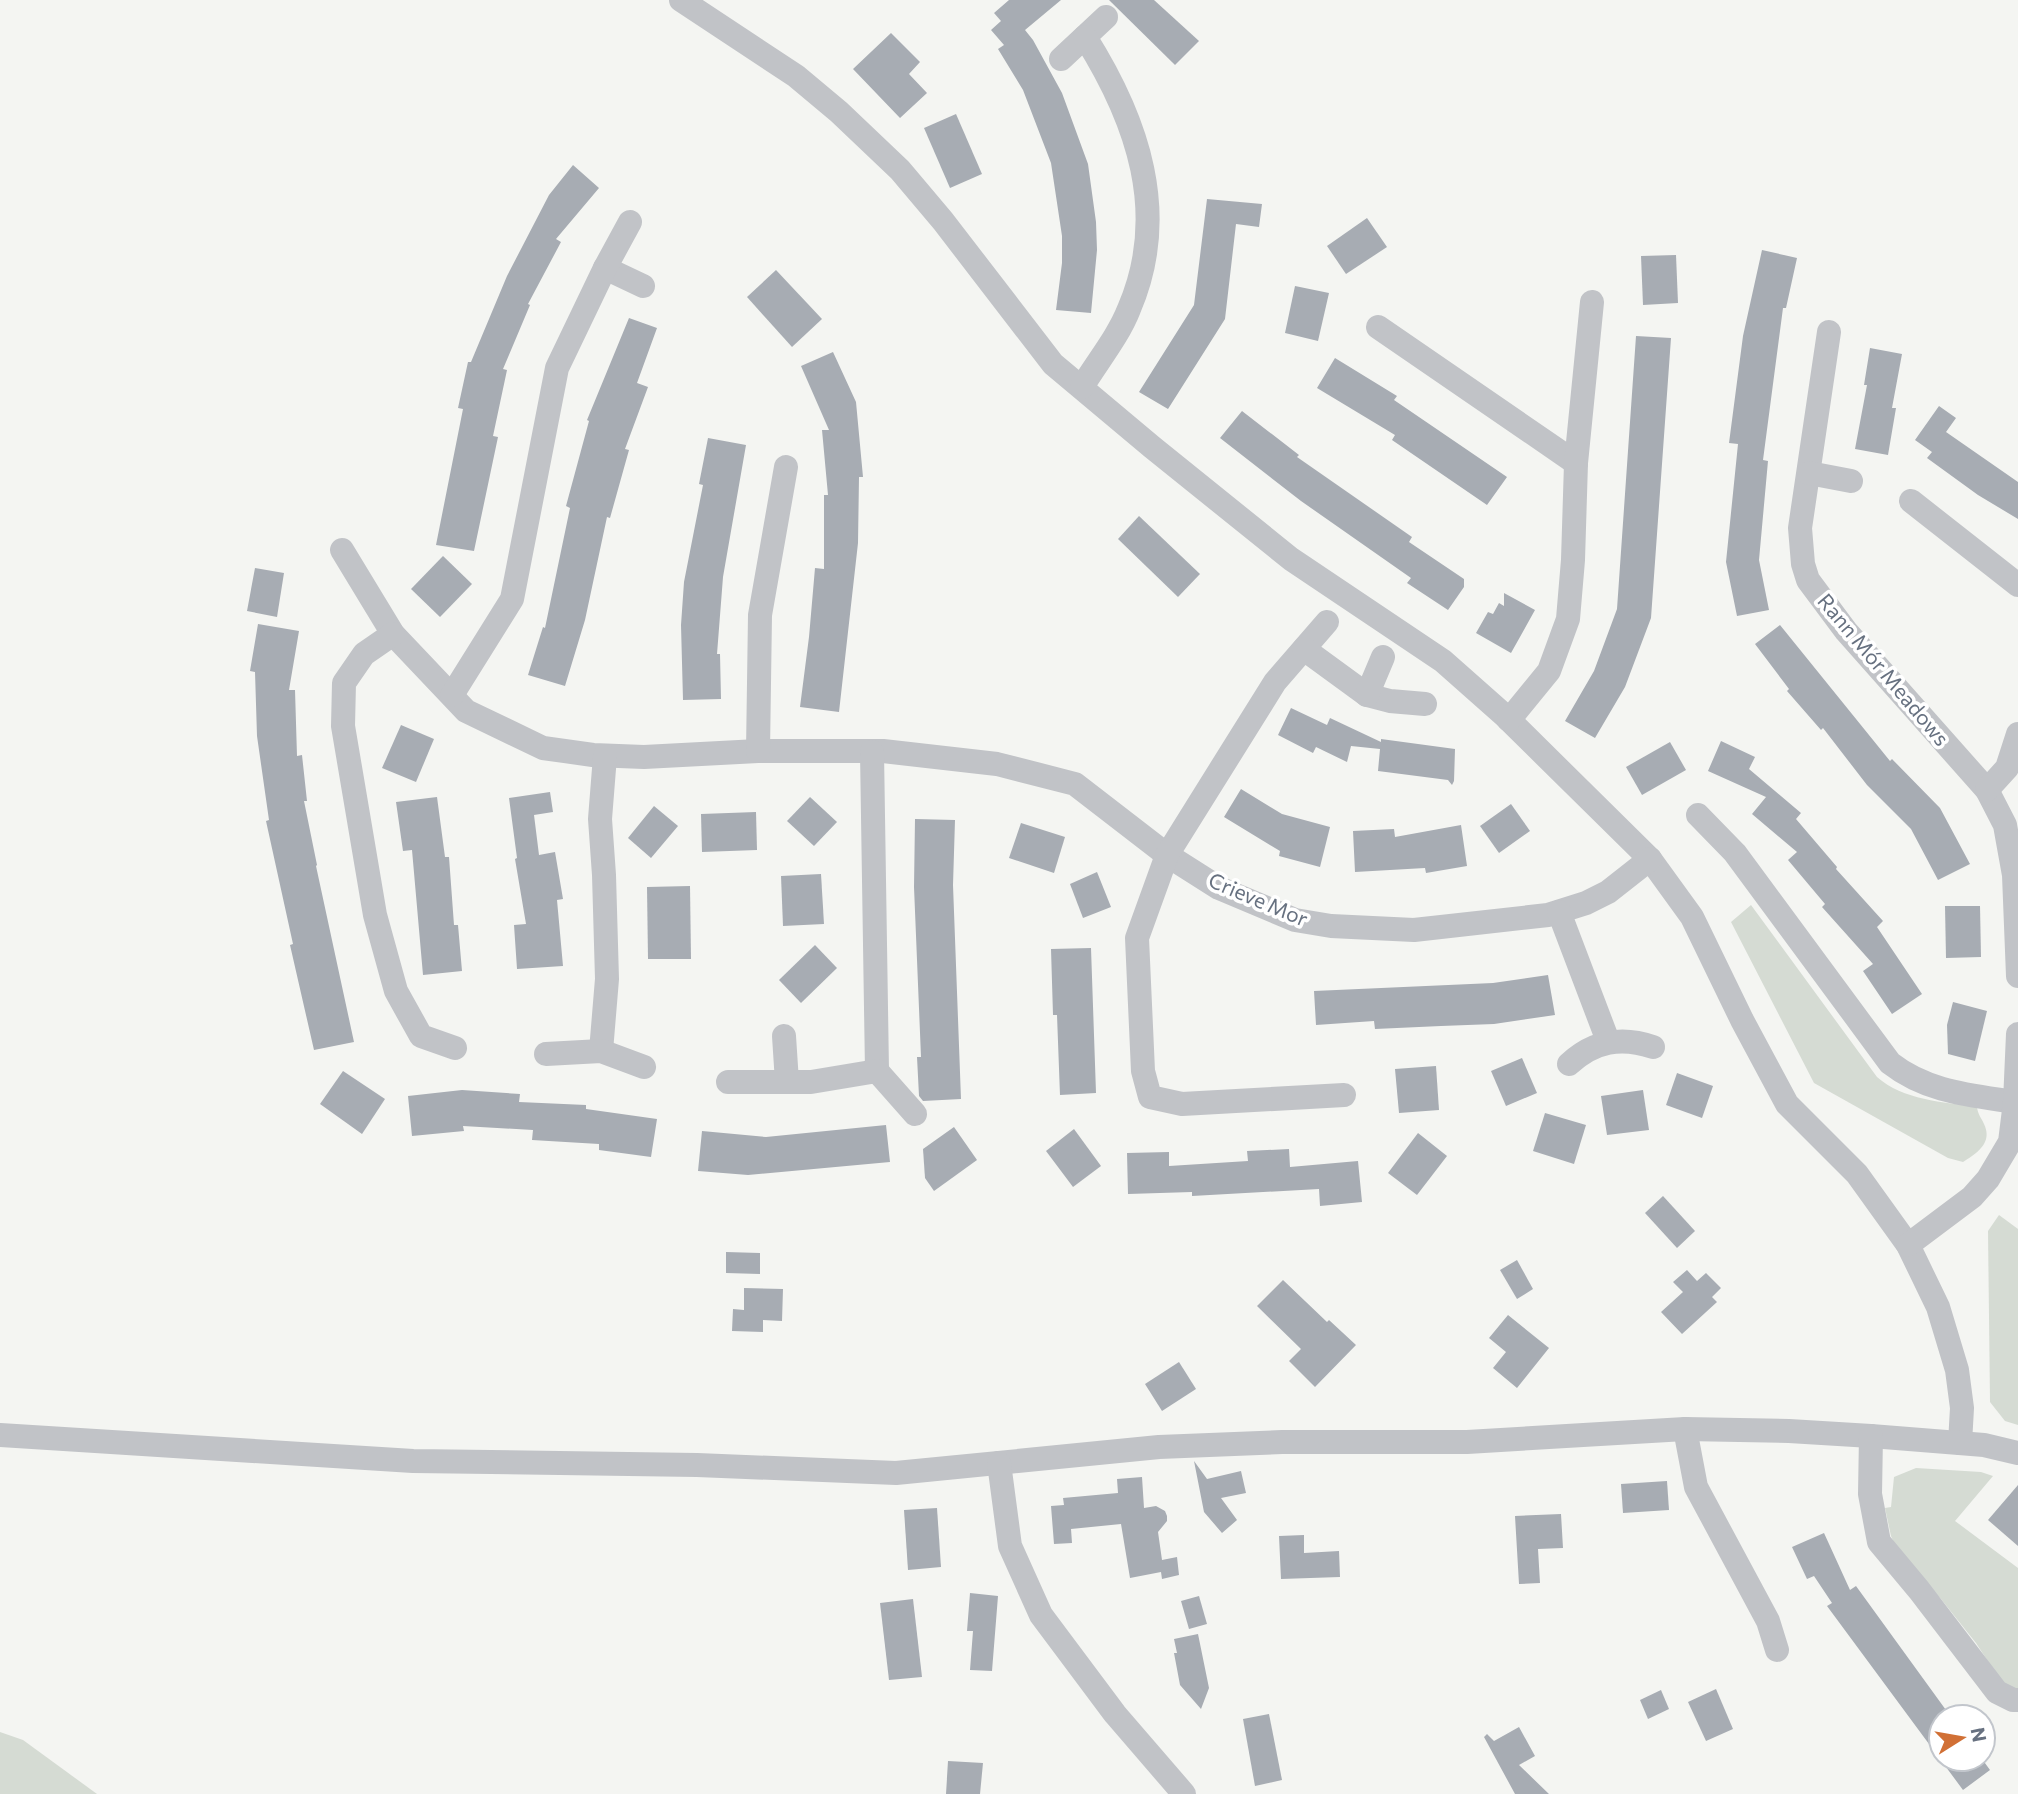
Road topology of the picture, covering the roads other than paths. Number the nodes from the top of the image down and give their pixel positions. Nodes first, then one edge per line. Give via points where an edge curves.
1 (681, 0) edge
2 (1106, 17) dead end
3 (1085, 37) junction
4 (1061, 59) dead end
5 (630, 222) dead end
6 (605, 268) junction
7 (643, 286) dead end
8 (1592, 302) dead end
9 (1378, 327) dead end
10 (1829, 331) dead end
11 (1082, 387) junction
12 (1576, 463) junction
13 (786, 467) dead end
14 (1809, 473) junction
15 (1851, 481) dead end
16 (1911, 501) dead end
17 (342, 550) dead end
18 (2018, 585) edge
19 (1327, 622) dead end
20 (393, 634) junction
21 (1304, 649) junction
22 (1383, 657) dead end
23 (452, 695) junction
24 (1367, 695) junction
25 (1425, 704) dead end
26 (1509, 720) junction
27 (2018, 734) edge
28 (758, 751) junction
29 (872, 752) junction
30 (605, 756) junction
31 (1987, 790) junction
32 (1698, 815) dead end
33 (1167, 855) junction
34 (1650, 859) junction
35 (1559, 912) junction
36 (2018, 976) edge
37 (2018, 1034) edge
38 (784, 1036) dead end
39 (1608, 1041) junction
40 (1653, 1047) dead end
41 (455, 1048) dead end
42 (601, 1051) junction
43 (546, 1054) dead end
44 (1569, 1064) dead end
45 (644, 1067) dead end
46 (877, 1072) junction
47 (728, 1082) dead end
48 (787, 1082) junction
49 (1344, 1096) dead end
50 (2015, 1102) junction
51 (915, 1114) dead end
52 (1908, 1245) junction
53 (1685, 1429) junction
54 (0, 1435) edge
55 (1871, 1436) junction
56 (1959, 1443) junction
57 (2018, 1453) edge
58 (999, 1463) junction
59 (1777, 1650) dead end
60 (2018, 1700) edge
61 (1184, 1794) edge

1 - 11 street via 796,76 900,170 1053,364
2 - 3 street
3 - 4 street
3 - 11 street via 1109,74 1133,137 1145,174 1149,214 1144,267 1129,311
5 - 6 street
6 - 7 street
6 - 23 street via 557,368 512,599
8 - 12 street
9 - 12 street
10 - 14 street, Rann Mór Meadows
11 - 26 street via 1291,558 1443,661
12 - 26 street via 1569,619 1549,671
13 - 28 street via 760,615
14 - 15 street
14 - 31 street, Rann Mór Meadows via 1800,528 1808,580 1846,631
16 - 18 street
17 - 20 street, Crieve Mor
19 - 21 street
20 - 23 street, Crieve Mor
20 - 41 street via 364,654 344,683 343,726 375,915 396,991 421,1036
21 - 24 street
21 - 33 street via 1275,682
22 - 24 street
23 - 30 street, Crieve Mor via 466,710 543,748
24 - 25 street
26 - 34 street
27 - 31 street via 2007,768
28 - 29 street, Crieve Mor
28 - 30 street, Crieve Mor
29 - 33 street, Crieve Mor via 997,764 1076,784
29 - 46 street
30 - 42 street via 600,819 607,979
31 - 36 street, Rann Mór Meadows via 2005,825 2014,875
32 - 50 street via 1735,853 1890,1063 1947,1092
33 - 35 street, Crieve Mor via 1219,888 1295,920 1331,926 1414,930
33 - 49 street via 1136,938 1143,1071 1150,1097 1182,1104
34 - 35 street, Crieve Mor via 1608,892
34 - 52 street via 1692,917 1787,1104 1857,1174
35 - 39 street
37 - 50 street
38 - 48 street
39 - 40 street
39 - 44 street
42 - 43 street
42 - 45 street
46 - 48 street
46 - 51 street
47 - 48 street
50 - 52 street via 2010,1142 1989,1179
52 - 56 street via 1938,1307 1956,1370 1962,1408
53 - 55 street
53 - 58 street via 1467,1443 1159,1447
53 - 59 street via 1696,1487 1768,1621
54 - 58 street via 413,1461 896,1473
55 - 56 street
55 - 60 street via 1870,1494 1879,1542 1997,1692
56 - 57 street
58 - 61 street via 1010,1546 1041,1615 1115,1714

